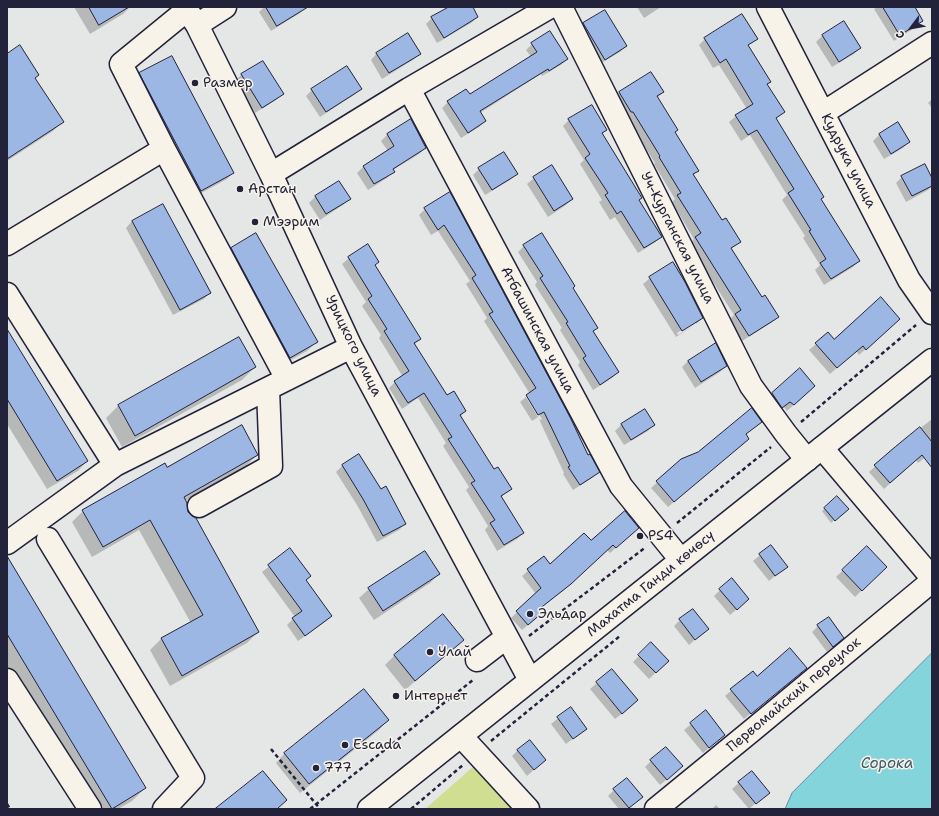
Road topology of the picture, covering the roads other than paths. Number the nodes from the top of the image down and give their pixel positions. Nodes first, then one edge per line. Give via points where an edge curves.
1 (225, 7) edge
2 (550, 7) edge
3 (561, 7) edge
4 (768, 7) edge
5 (190, 14) edge
6 (932, 43) edge
7 (409, 89) junction
8 (823, 113) junction
9 (164, 149) junction
10 (271, 174) junction
11 (7, 244) edge
12 (7, 294) edge
13 (932, 313) edge
14 (351, 347) junction
15 (932, 360) edge
16 (287, 379) junction
17 (268, 388) junction
18 (814, 454) junction
19 (115, 465) junction
20 (199, 506) dead end
21 (48, 539) dead end
22 (7, 543) edge
23 (681, 560) junction
24 (932, 580) edge
25 (510, 642) junction
26 (477, 668) road end
27 (7, 680) edge
28 (530, 680) junction
29 (461, 736) junction
30 (90, 809) edge
31 (164, 809) edge
32 (369, 809) edge
33 (528, 809) edge
34 (656, 809) edge

1 - 5 street
2 - 7 street
3 - 18 street, Уч-Курганская улица via 751,386 786,434
4 - 8 street, Кудрука улица
5 - 9 street via 121,64
5 - 10 street, Урицкого улица
6 - 8 street
7 - 10 street
7 - 23 street, Атбашинская улица via 621,486
8 - 13 street, Кудрука улица via 909,280
9 - 11 street
9 - 16 street
10 - 14 street, Урицкого улица
12 - 19 street
14 - 16 street
14 - 25 street, Урицкого улица
15 - 18 street, Махатма Ганди көчөсү
16 - 17 street
17 - 19 street
17 - 20 street via 271,466
18 - 23 street, Махатма Ганди көчөсү
18 - 24 street, Первомайский переулок
19 - 22 street
21 - 31 street via 193,778
23 - 28 street, Махатма Ганди көчөсү
24 - 34 street, Первомайский переулок
25 - 26 street
25 - 28 street, Урицкого улица
27 - 30 street
28 - 29 street, Махатма Ганди көчөсү
29 - 32 street, Махатма Ганди көчөсү
29 - 33 street

